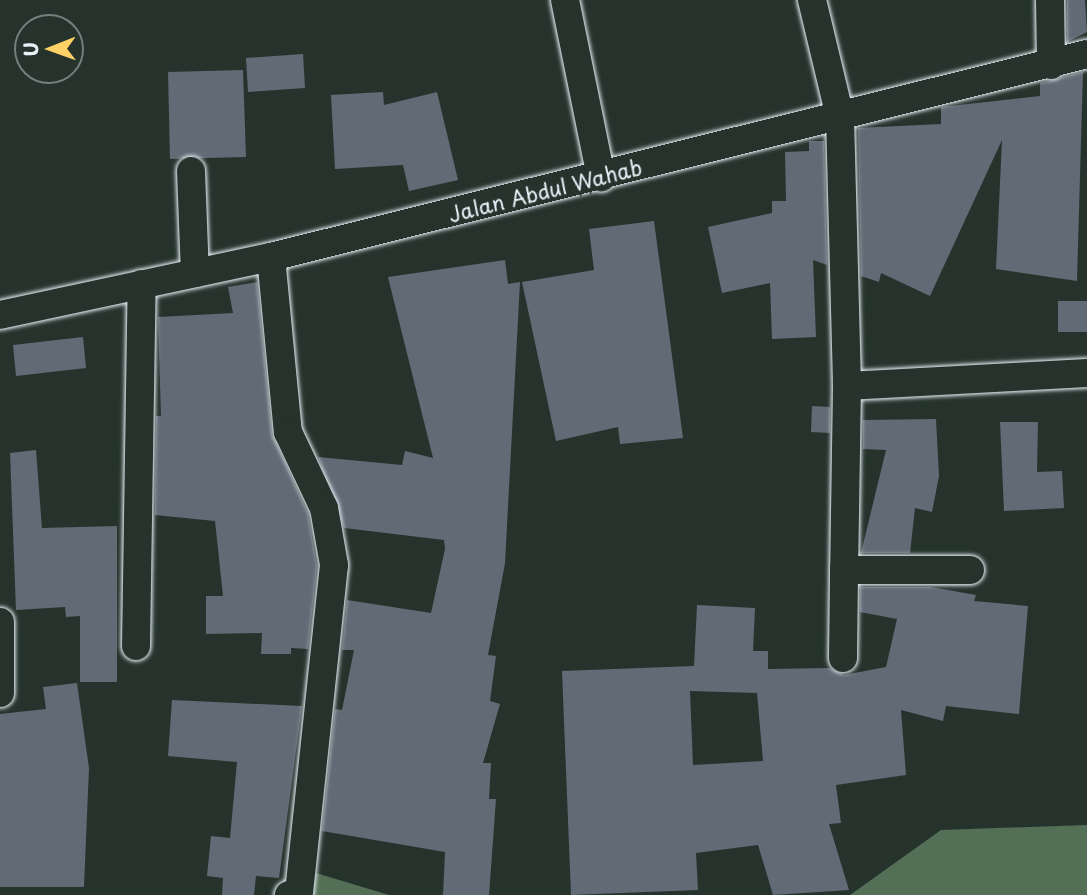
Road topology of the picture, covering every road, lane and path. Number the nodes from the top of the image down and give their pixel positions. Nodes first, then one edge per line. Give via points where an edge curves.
1 (565, 0) edge
2 (812, 0) edge
3 (1050, 0) edge
4 (1086, 59) edge
5 (1051, 65) junction
6 (840, 117) junction
7 (191, 171) dead end
8 (601, 177) junction
9 (271, 257) junction
10 (195, 273) junction
11 (142, 284) junction
12 (0, 315) edge
13 (1087, 373) edge
14 (847, 386) junction
15 (844, 570) junction
16 (970, 570) dead end
17 (0, 622) edge
18 (136, 646) dead end
19 (843, 658) dead end
20 (0, 693) edge
21 (289, 895) edge

1 - 8 street
2 - 6 street
3 - 5 street
4 - 5 street, Jalan Abdul Wahab
5 - 6 street, Jalan Abdul Wahab
6 - 8 street, Jalan Abdul Wahab
6 - 14 street
7 - 10 street
8 - 9 street, Jalan Abdul Wahab
9 - 10 street, Jalan Abdul Wahab
9 - 21 street via 288,432 324,508 334,565 299,891
10 - 11 street, Jalan Abdul Wahab
11 - 12 street, Jalan Abdul Wahab
11 - 18 street
13 - 14 street
14 - 15 street
15 - 16 street
15 - 19 street
17 - 20 street

